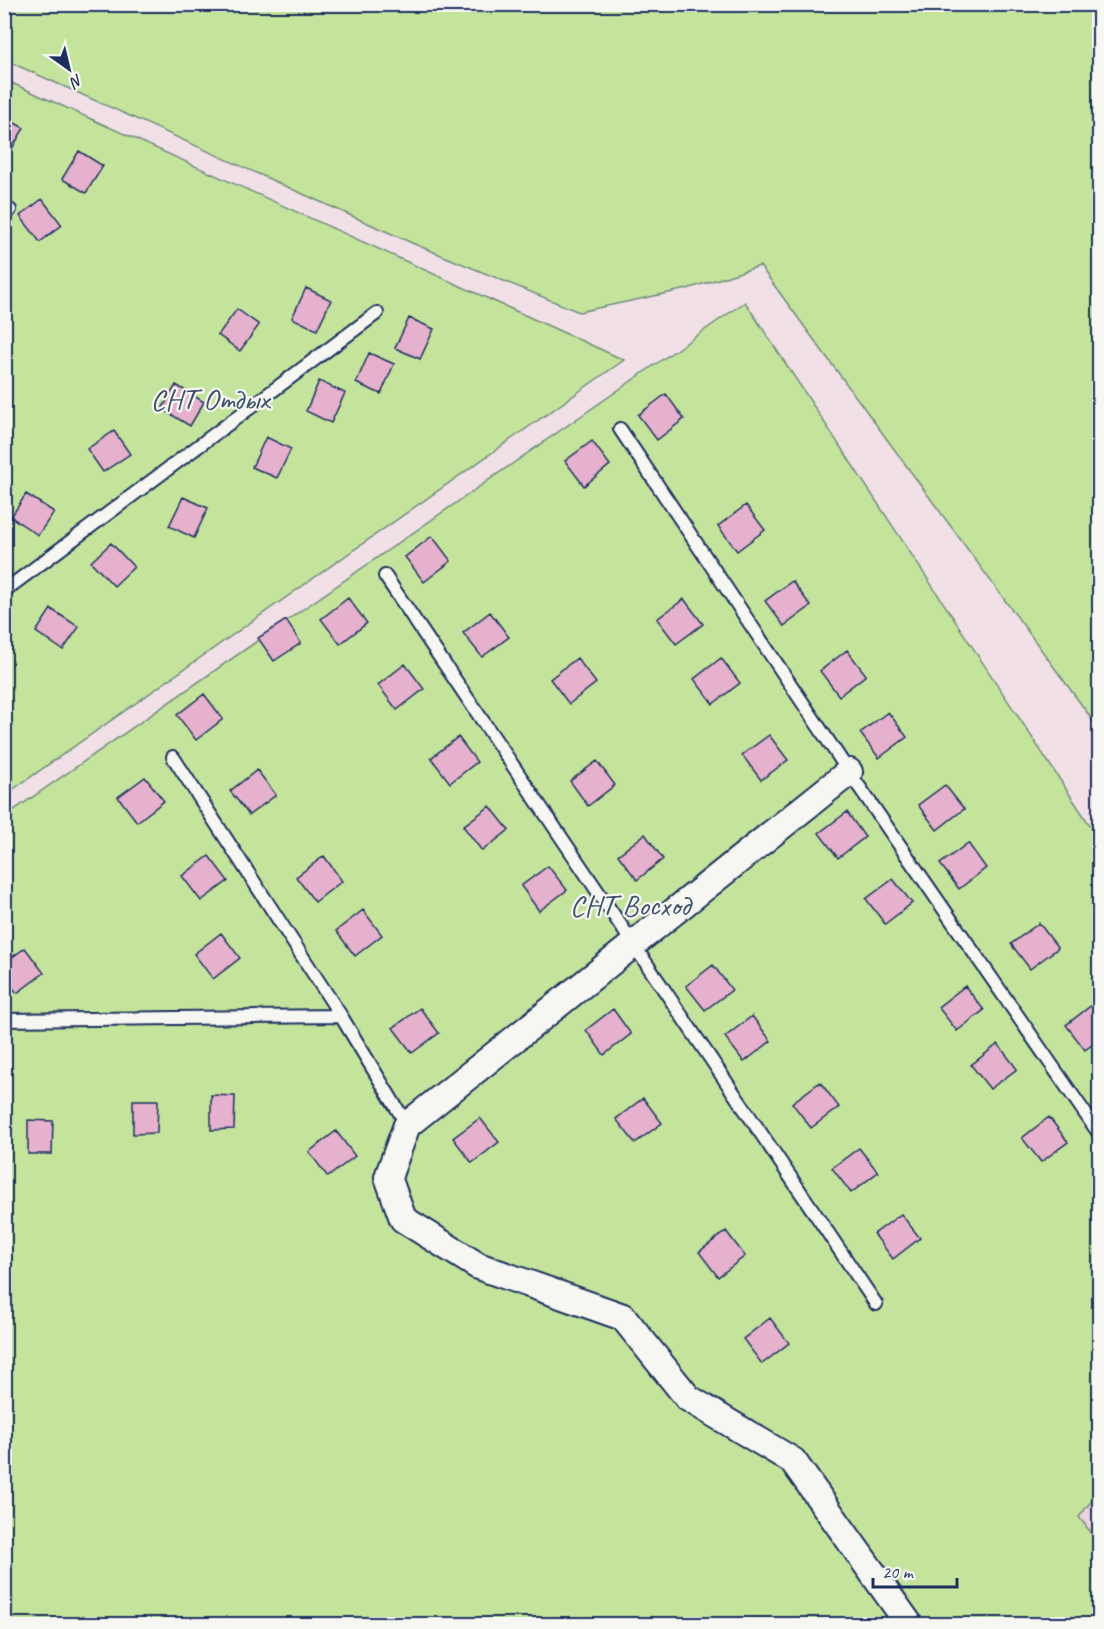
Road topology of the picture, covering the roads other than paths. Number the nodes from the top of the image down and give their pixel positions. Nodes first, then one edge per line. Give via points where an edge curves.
1 (377, 313) dead end
2 (620, 429) dead end
3 (385, 576) dead end
4 (4, 591) edge
5 (173, 757) dead end
6 (849, 772) junction
7 (634, 943) junction
8 (341, 1016) junction
9 (4, 1020) edge
10 (407, 1125) junction
11 (1098, 1132) dead end
12 (876, 1304) dead end
13 (909, 1624) edge

1 - 4 lane
2 - 6 lane
3 - 7 lane
5 - 8 lane
6 - 7 street
6 - 11 lane
7 - 10 street
7 - 12 lane
8 - 9 lane
8 - 10 lane
10 - 13 street via 388,1177 403,1219 478,1266 623,1317 688,1398 793,1461

